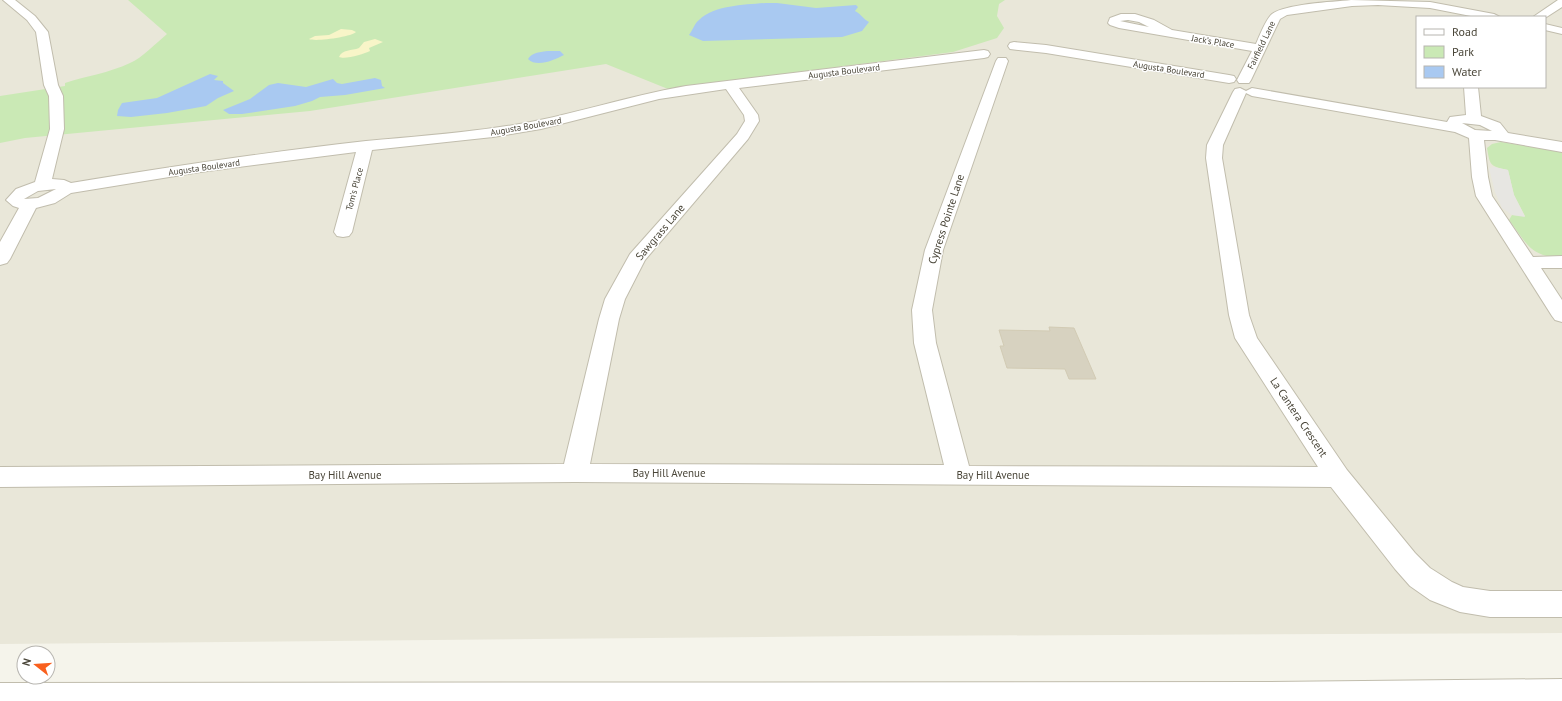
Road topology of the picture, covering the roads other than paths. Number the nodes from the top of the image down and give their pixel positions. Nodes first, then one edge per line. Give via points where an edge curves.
1 (8, 0) edge
2 (1562, 2) edge
3 (1489, 16) edge
4 (1541, 16) edge
5 (1546, 27) edge
6 (1562, 31) edge
7 (1168, 33) dead end
8 (1014, 46) junction
9 (1258, 48) junction
10 (1004, 54) junction
11 (730, 85) junction
12 (1240, 85) junction
13 (1471, 88) edge
14 (1475, 127) junction
15 (1495, 131) junction
16 (1562, 138) edge
17 (365, 146) junction
18 (1562, 147) edge
19 (42, 185) junction
20 (66, 189) junction
21 (15, 200) edge
22 (343, 232) dead end
23 (0, 259) edge
24 (1527, 262) junction
25 (1562, 262) edge
26 (1562, 316) edge
27 (575, 473) junction
28 (959, 475) junction
29 (1338, 476) junction
30 (0, 477) edge
31 (1562, 604) edge
32 (1562, 694) edge
33 (0, 699) edge
34 (1269, 699) edge
35 (69, 700) edge

1 - 19 street via 40,27 51,85 56,96 57,125
2 - 4 street
3 - 9 street, Fairfield Lane via 1448,8 1387,2 1362,2 1296,10 1275,17
5 - 6 street
7 - 9 street, Jack’s Place
8 - 10 street, Augusta Boulevard
8 - 10 street via 1022,48 1030,57
8 - 12 street, Augusta Boulevard via 1046,48
9 - 12 street, Fairfield Lane
10 - 11 street, Augusta Boulevard
10 - 12 street, Augusta Boulevard via 1068,60
10 - 28 street, Cypress Pointe Lane via 934,250 922,317 925,343
11 - 17 street, Augusta Boulevard via 658,95 540,125 492,133
11 - 27 street, Sawgrass Lane via 751,115 752,121 743,136 637,258 621,288 609,319
12 - 14 street, Augusta Boulevard
12 - 29 street, La Cantera Crescent via 1215,145 1214,158 1242,327 1246,338
13 - 14 street
14 - 15 street, Augusta Boulevard
14 - 24 street via 1484,196
15 - 16 street
15 - 18 street
17 - 20 street, Augusta Boulevard via 200,167
17 - 22 street, Tom’s Place
19 - 20 street via 60,184
19 - 21 street via 25,191
20 - 21 street via 53,198
21 - 23 street
24 - 25 street
24 - 26 street
27 - 28 street, Bay Hill Avenue
27 - 30 street, Bay Hill Avenue
28 - 29 street, Bay Hill Avenue
29 - 31 street, La Cantera Crescent via 1405,561 1420,577 1441,591 1460,599 1490,604
32 - 34 street
33 - 35 street
34 - 35 street

